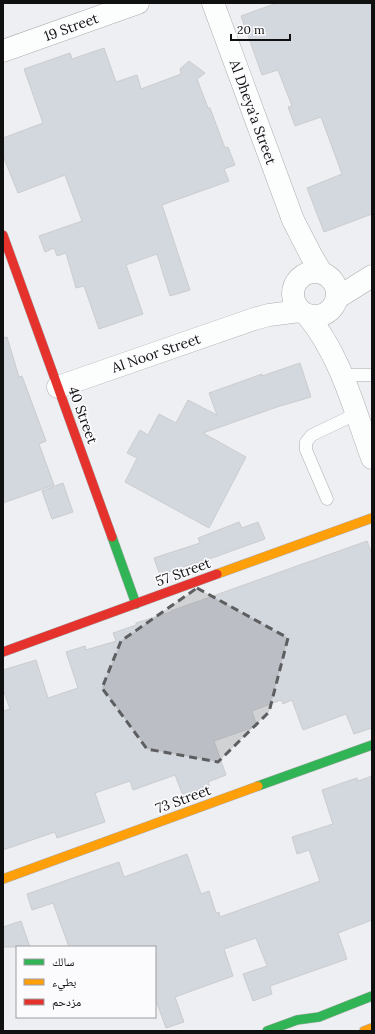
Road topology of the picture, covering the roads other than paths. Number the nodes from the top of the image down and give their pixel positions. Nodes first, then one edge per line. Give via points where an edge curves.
1 (138, 3) edge
2 (213, 3) edge
3 (3, 51) edge
4 (3, 235) edge
5 (372, 271) edge
6 (372, 276) edge
7 (316, 294) junction
8 (339, 367) junction
9 (372, 375) edge
10 (58, 387) junction
11 (356, 414) junction
12 (372, 458) edge
13 (327, 499) dead end
14 (372, 518) edge
15 (136, 604) junction
16 (3, 652) edge
17 (372, 745) edge
18 (3, 879) edge
19 (372, 996) edge
20 (319, 1018) junction
21 (372, 1028) edge
22 (267, 1031) edge
23 (283, 1031) edge
24 (364, 1031) edge

1 - 3 street, 19 Street
2 - 7 street, Al Dheya'a Street via 294,220 311,255
4 - 10 street, 40 Street
5 - 7 street, Al Noor Street
6 - 7 street, Al Noor Street
7 - 8 street, Al Dheya'a Street via 318,329
7 - 10 street, Al Noor Street via 254,319
8 - 9 lane
8 - 11 street, Al Dheya'a Street
10 - 15 street, 40 Street
11 - 12 street, Al Dheya'a Street
11 - 13 lane via 312,435 306,442 306,450
14 - 15 street, 57 Street
15 - 16 street, 57 Street
17 - 18 street, 73 Street
19 - 20 street
20 - 22 street via 297,1020
20 - 23 street
21 - 24 street

